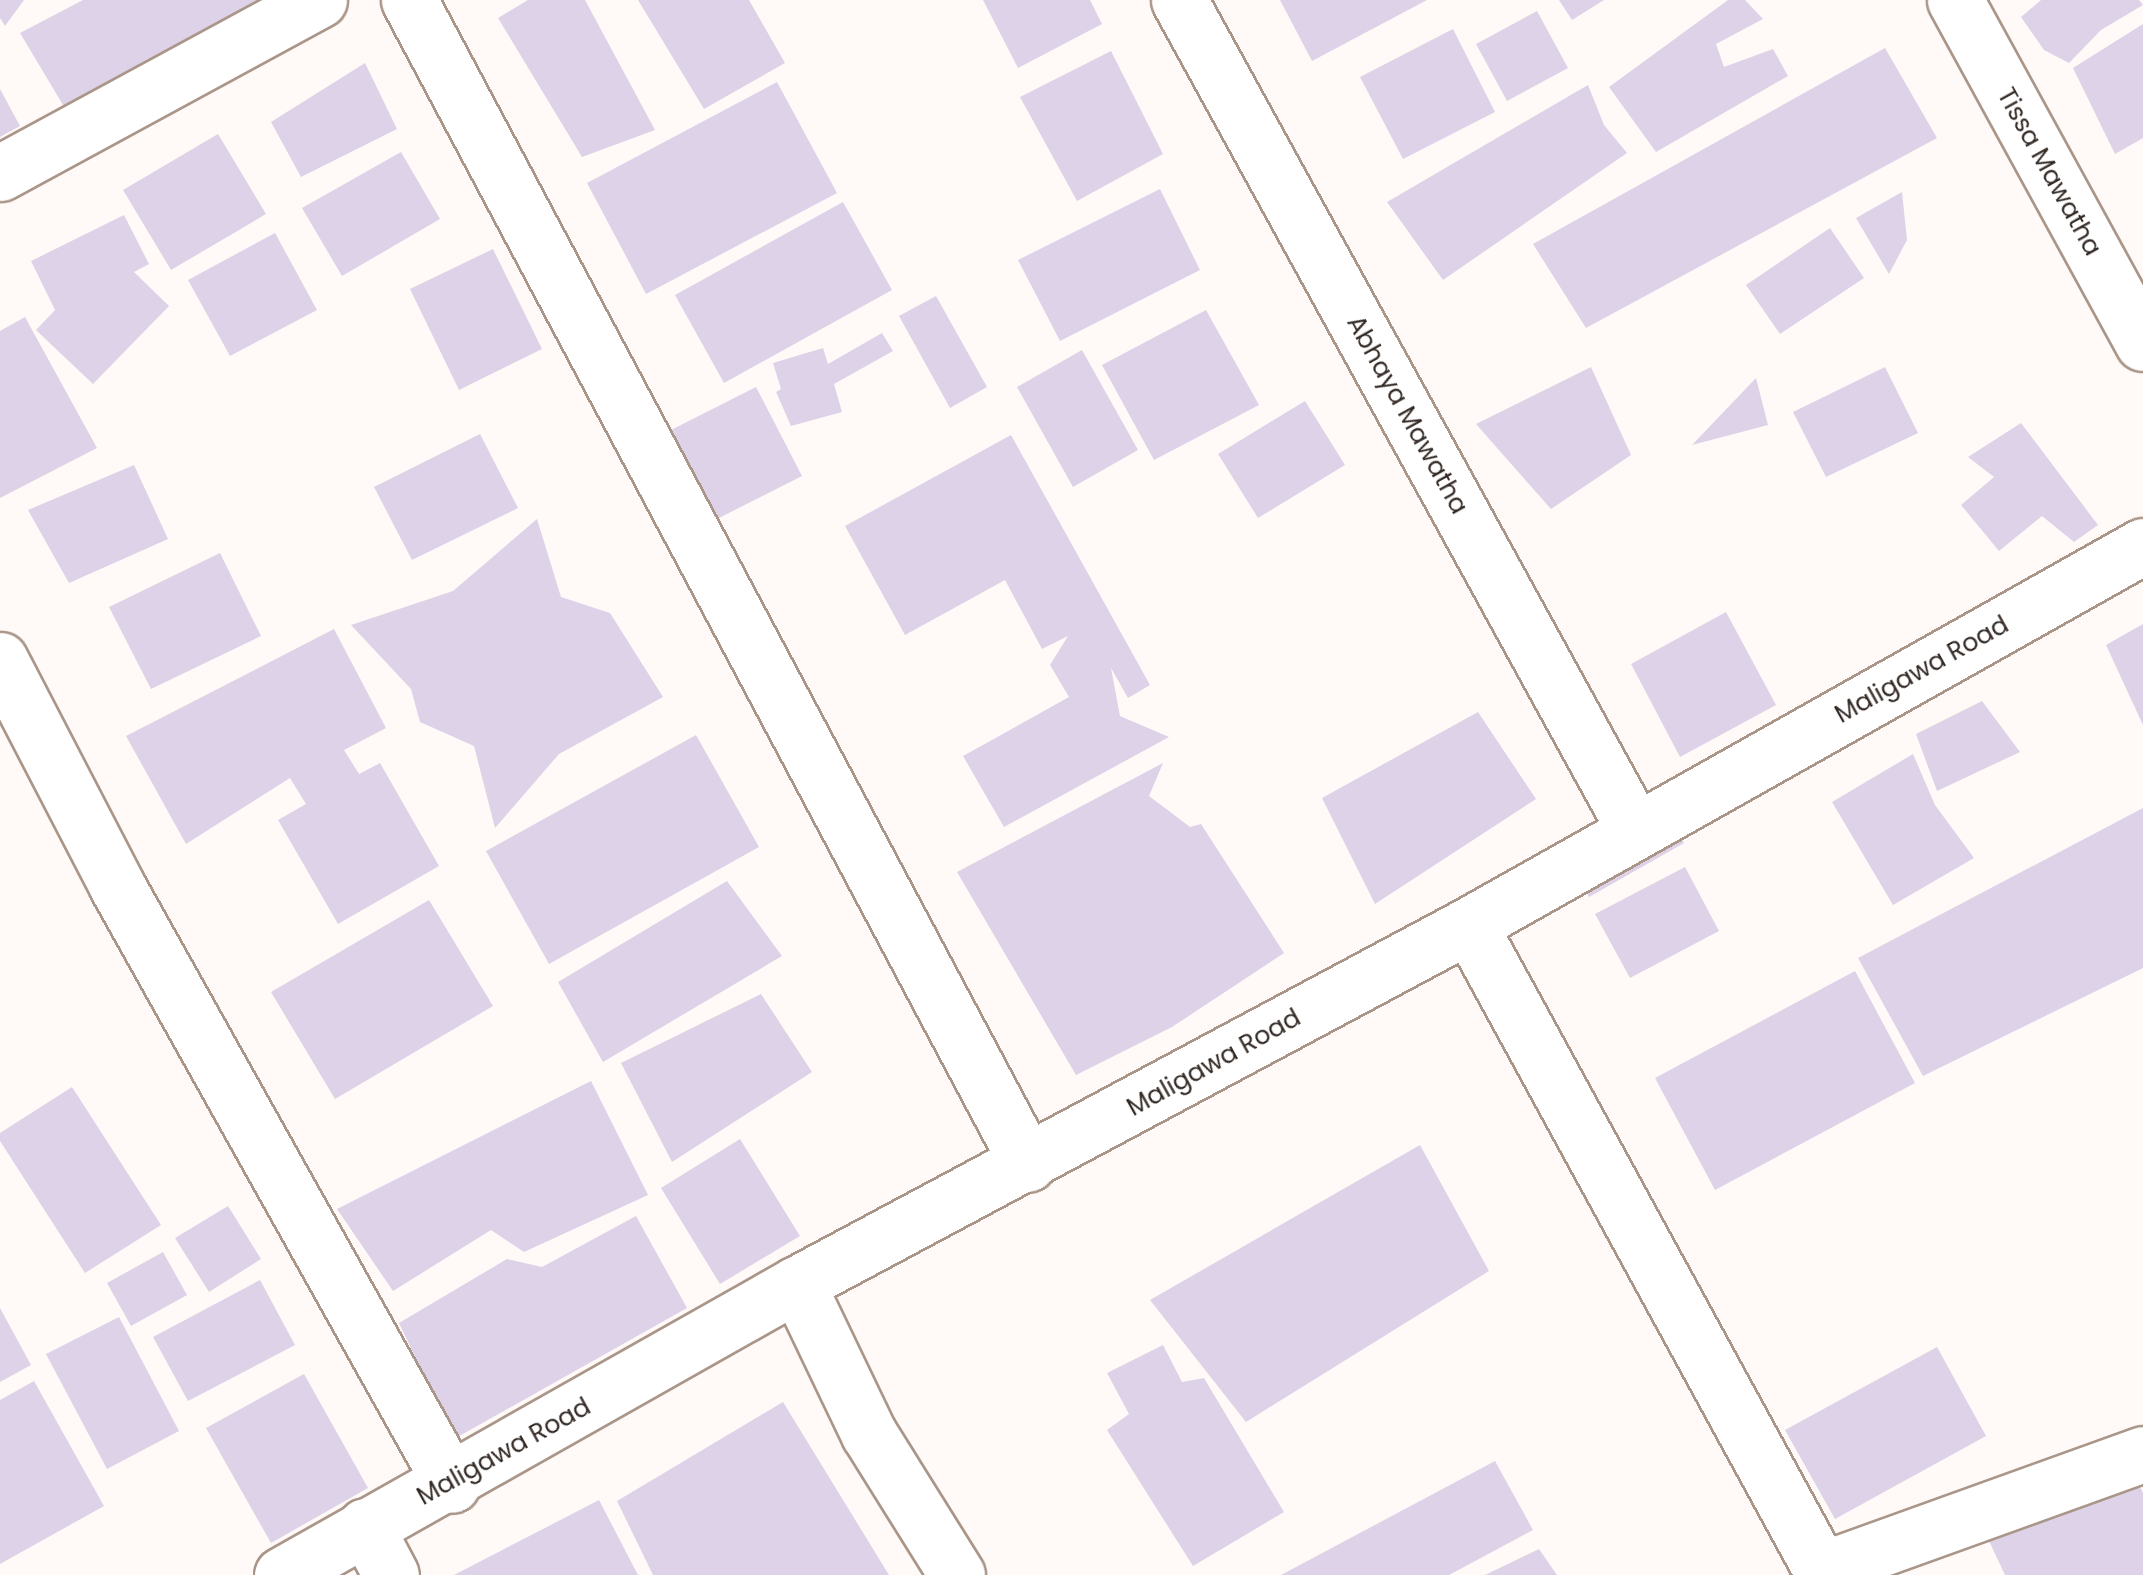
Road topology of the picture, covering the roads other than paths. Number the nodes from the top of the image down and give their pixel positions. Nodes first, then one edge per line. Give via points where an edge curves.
1 (319, 0) edge
2 (409, 0) edge
3 (1180, 0) edge
4 (1954, 0) edge
5 (0, 172) edge
6 (2143, 343) edge
7 (2143, 546) edge
8 (0, 660) edge
9 (1635, 830) junction
10 (1469, 925) junction
11 (1028, 1164) junction
12 (797, 1284) junction
13 (2143, 1454) edge
14 (452, 1484) junction
15 (366, 1526) junction
16 (1822, 1572) edge
17 (282, 1575) edge
18 (391, 1575) edge
19 (957, 1575) edge

1 - 5 street
2 - 11 street
3 - 9 street, Abhaya Mawatha
4 - 6 street, Tissa Mawatha
7 - 9 street, Maligawa Road
8 - 14 street via 117,886
9 - 10 street, Maligawa Road
10 - 11 street, Maligawa Road
10 - 16 street
11 - 12 street, Maligawa Road
12 - 14 street, Maligawa Road
12 - 19 street via 869,1434
13 - 16 street
14 - 15 street, Maligawa Road
15 - 17 street, Maligawa Road
15 - 18 street

